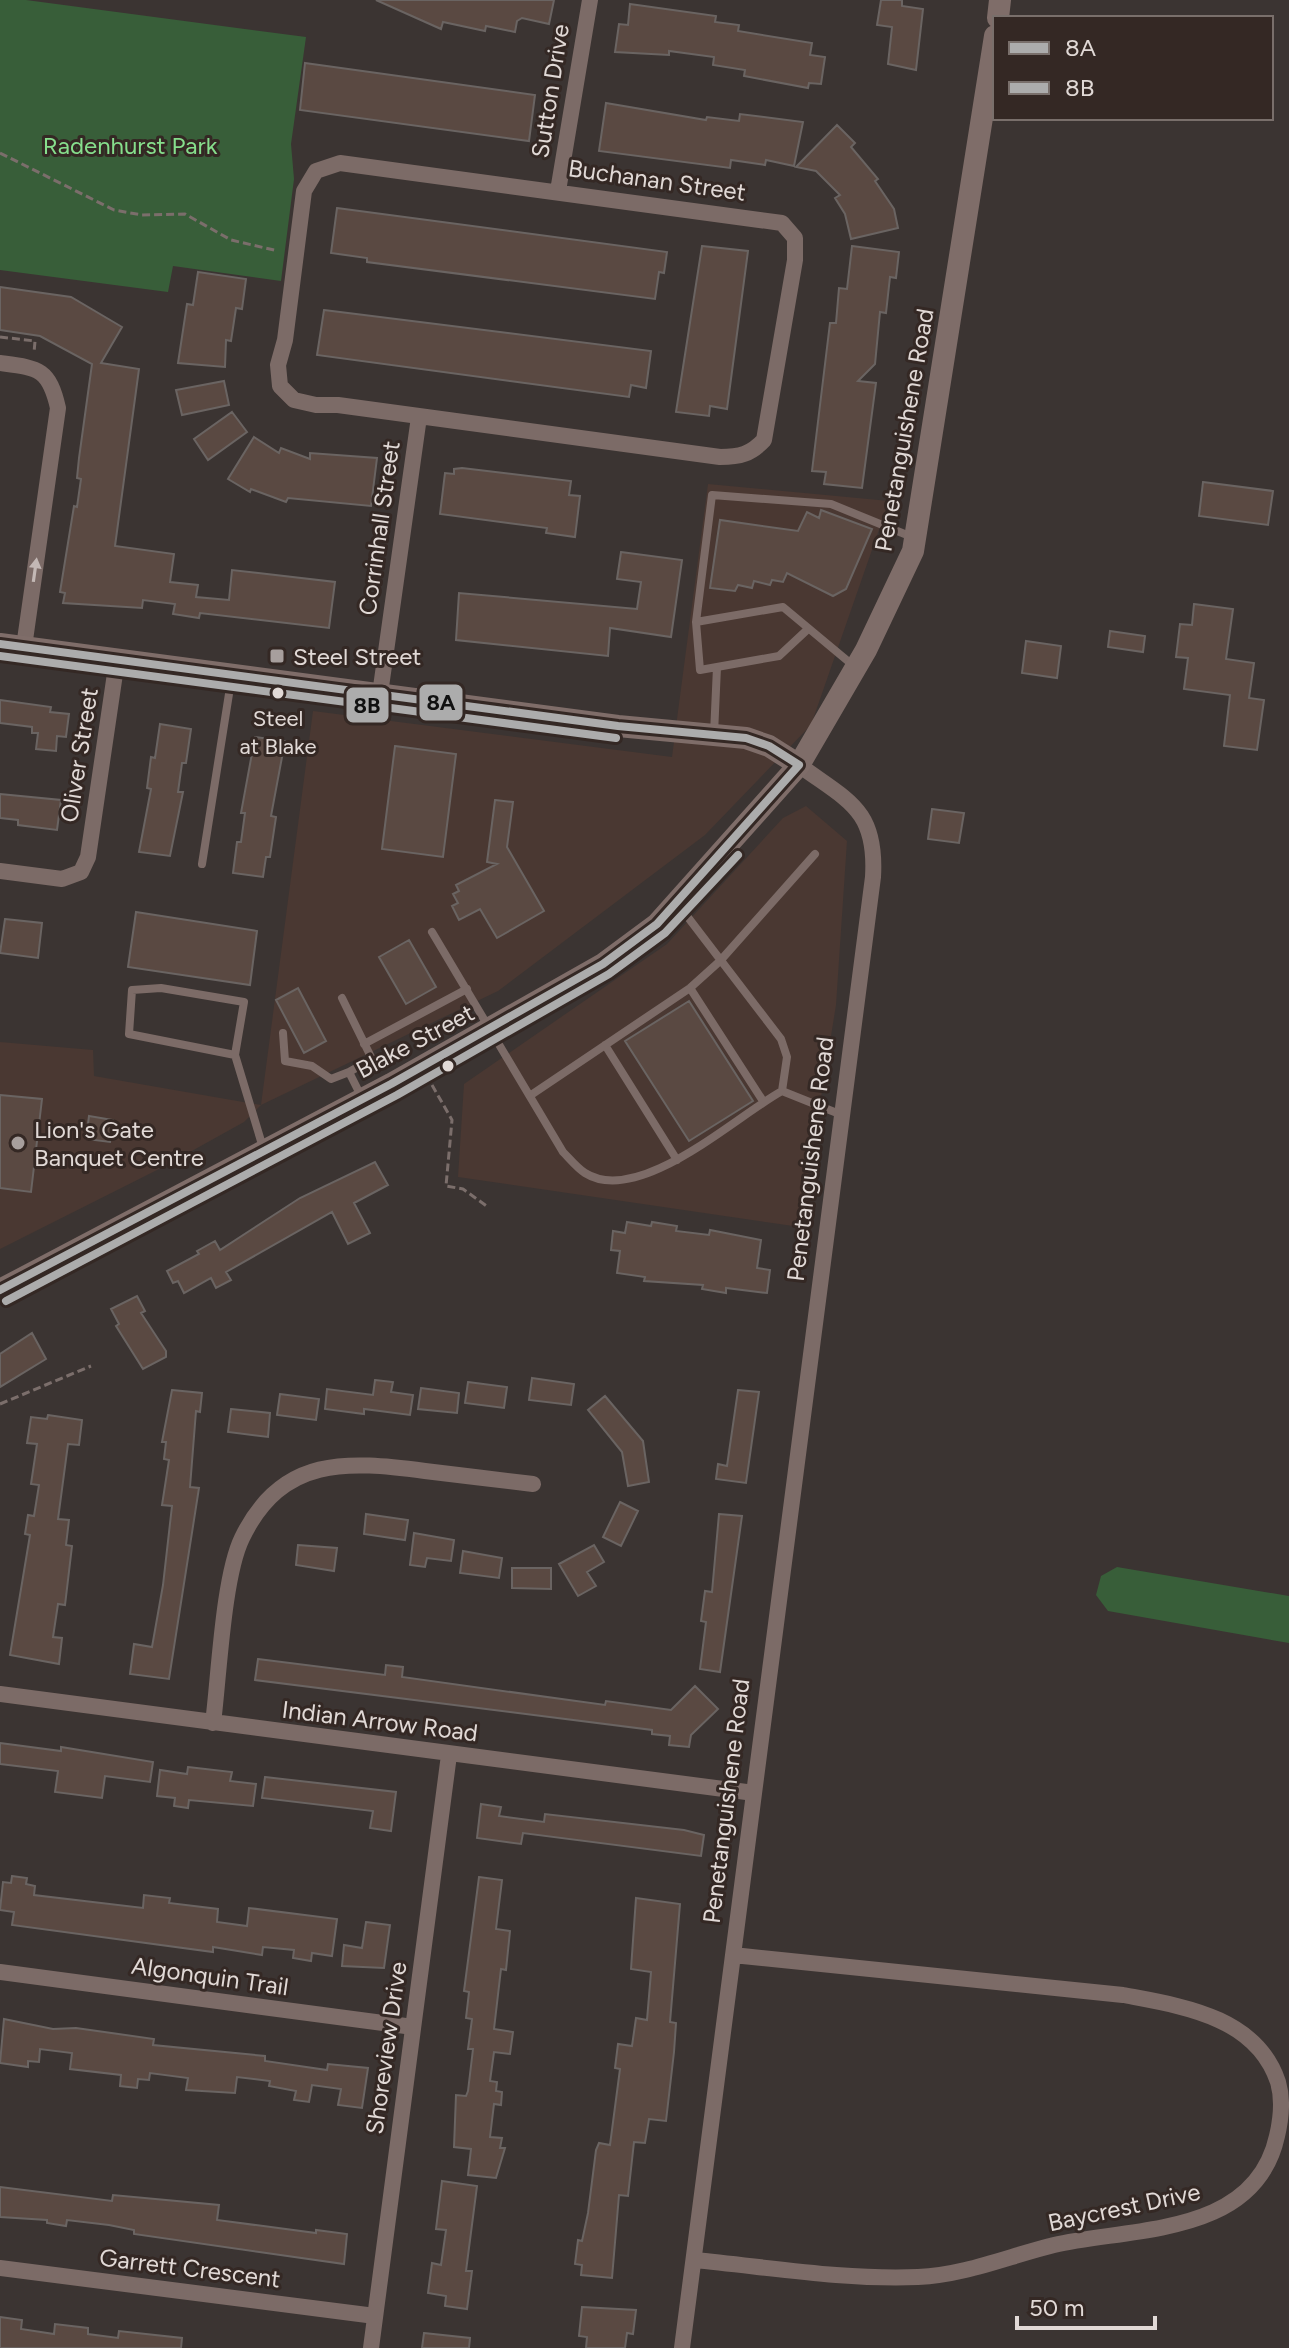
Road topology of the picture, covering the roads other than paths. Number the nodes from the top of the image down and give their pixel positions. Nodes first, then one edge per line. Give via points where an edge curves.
1 (590, 0) edge
2 (993, 49) edge
3 (558, 191) junction
4 (0, 363) edge
5 (419, 417) junction
6 (915, 538) junction
7 (696, 622) junction
8 (808, 629) junction
9 (0, 644) edge
10 (24, 647) junction
11 (117, 660) junction
12 (717, 667) junction
13 (856, 667) junction
14 (232, 675) junction
15 (380, 694) junction
16 (714, 735) junction
17 (799, 765) junction
18 (815, 854) dead end
19 (202, 864) dead end
20 (0, 871) edge
21 (677, 903) junction
22 (432, 932) dead end
23 (720, 961) junction
24 (690, 988) junction
25 (467, 989) junction
26 (342, 998) dead end
27 (491, 1030) junction
28 (283, 1033) dead end
29 (364, 1044) junction
30 (605, 1045) junction
31 (235, 1055) junction
32 (349, 1072) junction
33 (782, 1091) junction
34 (531, 1095) junction
35 (363, 1099) junction
36 (763, 1101) junction
37 (842, 1115) junction
38 (264, 1151) junction
39 (677, 1160) junction
40 (0, 1290) edge
41 (533, 1484) dead end
42 (0, 1694) edge
43 (213, 1723) junction
44 (449, 1755) junction
45 (754, 1793) junction
46 (733, 1955) junction
47 (0, 1972) edge
48 (413, 2027) junction
49 (694, 2260) junction
50 (0, 2268) edge
51 (375, 2316) junction
52 (371, 2348) edge
53 (682, 2348) edge

1 - 3 street, Sutton Drive
2 - 6 main road, Penetanguishene Road
3 - 5 street, Buchanan Street via 340,163 327,165 309,179 278,365 280,386 294,400 316,405
3 - 5 street, Buchanan Street via 772,220 791,230 795,260 764,440 746,454 720,457
10 -> 4 street via 58,408 53,384 37,367
5 - 15 street, Corrinhall Street
6 - 7 lane via 831,504 712,495
6 - 13 main road, Penetanguishene Road via 891,603
7 - 8 lane via 783,607
7 - 12 lane via 700,670
8 - 12 lane via 779,656
8 - 13 lane
9 - 10 main road
10 - 11 main road
11 - 14 main road
11 - 20 street, Oliver Street via 88,857 81,872 62,879
12 - 16 lane
13 - 17 main road, Penetanguishene Road
14 - 15 main road
14 - 19 lane
15 - 16 main road
16 - 17 main road via 758,740
17 - 21 main road, Blake Street
17 - 37 street, Penetanguishene Road via 855,807 874,845
18 - 23 lane
21 - 23 lane
21 - 27 main road, Blake Street via 603,964
22 - 25 lane
23 - 24 lane
23 - 33 lane via 781,1039 787,1057
24 - 30 lane
24 - 36 lane
25 - 27 lane
25 - 29 lane
26 - 29 lane
27 - 34 lane
27 - 35 main road, Blake Street
28 - 32 lane via 285,1061 312,1066 331,1079
29 - 32 lane via 372,1059
30 - 34 lane
30 - 39 lane
31 - 31 lane via 129,1034 132,990 161,988 244,1002
31 - 38 lane
32 - 35 lane
33 - 36 lane
33 - 37 lane
34 - 39 lane via 563,1152 587,1175 619,1181
35 - 38 main road, Blake Street
36 - 39 lane
37 - 45 street, Penetanguishene Road
38 - 40 main road, Blake Street
41 - 43 street via 353,1462 297,1477 275,1494 241,1538
42 - 43 street, Indian Arrow Road
43 - 44 street, Indian Arrow Road
44 - 45 street, Indian Arrow Road
44 - 48 street, Shoreview Drive
45 - 46 street, Penetanguishene Road
46 - 49 street, Penetanguishene Road
46 - 49 street, Baycrest Drive via 1123,1995 1175,2005 1217,2018 1250,2038 1267,2057 1279,2084 1281,2116 1273,2152 1258,2179 1212,2215 1189,2222 1055,2245 923,2277
47 - 48 street, Algonquin Trail
48 - 51 street, Shoreview Drive
49 - 53 street, Penetanguishene Road
50 - 51 street, Garrett Crescent
51 - 52 street, Shoreview Drive

